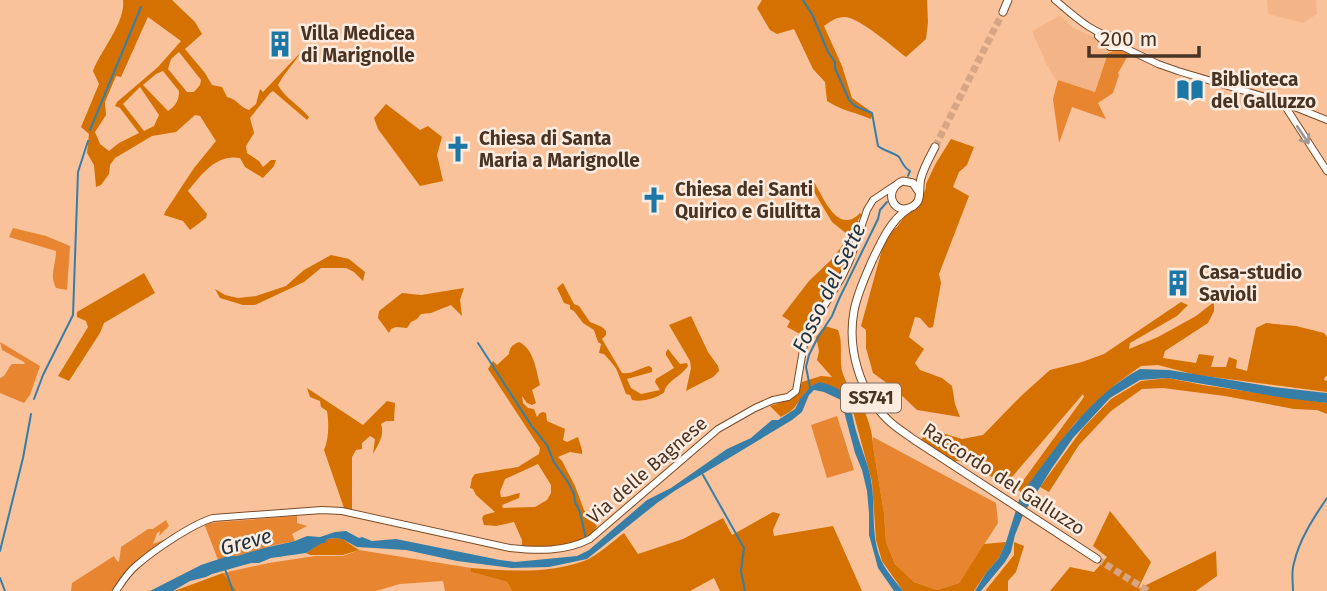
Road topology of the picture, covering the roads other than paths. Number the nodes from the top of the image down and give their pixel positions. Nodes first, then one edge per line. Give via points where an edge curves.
1 (1008, 0) edge
2 (1053, 0) edge
3 (1003, 12) tunnel mouth
4 (1282, 102) junction
5 (1327, 120) edge
6 (935, 147) tunnel mouth
7 (924, 169) junction
8 (1326, 169) edge
9 (910, 181) junction
10 (894, 186) junction
11 (919, 192) junction
12 (881, 195) junction
13 (892, 201) junction
14 (908, 209) junction
15 (886, 234) junction
16 (1097, 559) tunnel mouth
17 (116, 591) edge

1 - 3 main road
2 - 4 main road via 1108,39 1116,37 1119,45 1158,64
4 - 5 main road
4 -> 8 main road
6 - 7 main road, SS741
7 - 9 main road, SS741
7 - 11 main road, SS741
9 - 10 main road, SS741
9 - 11 main road
10 - 12 main road, Via delle Bagnese
10 - 13 main road, SS741
11 - 14 main road, SS741 via 916,204
12 - 13 main road
12 - 17 main road, Via delle Bagnese via 867,210 850,260 804,344 796,391 718,429 590,539 566,548 525,550 337,510 213,518 143,560
13 - 14 main road
13 - 15 main road, Raccordo del Galluzzo / SS741 via 893,216
14 - 15 main road, Raccordo del Galluzzo / SS741
15 - 16 main road, Raccordo del Galluzzo / SS741 via 863,280 854,311 853,348 865,389 887,419 935,455

